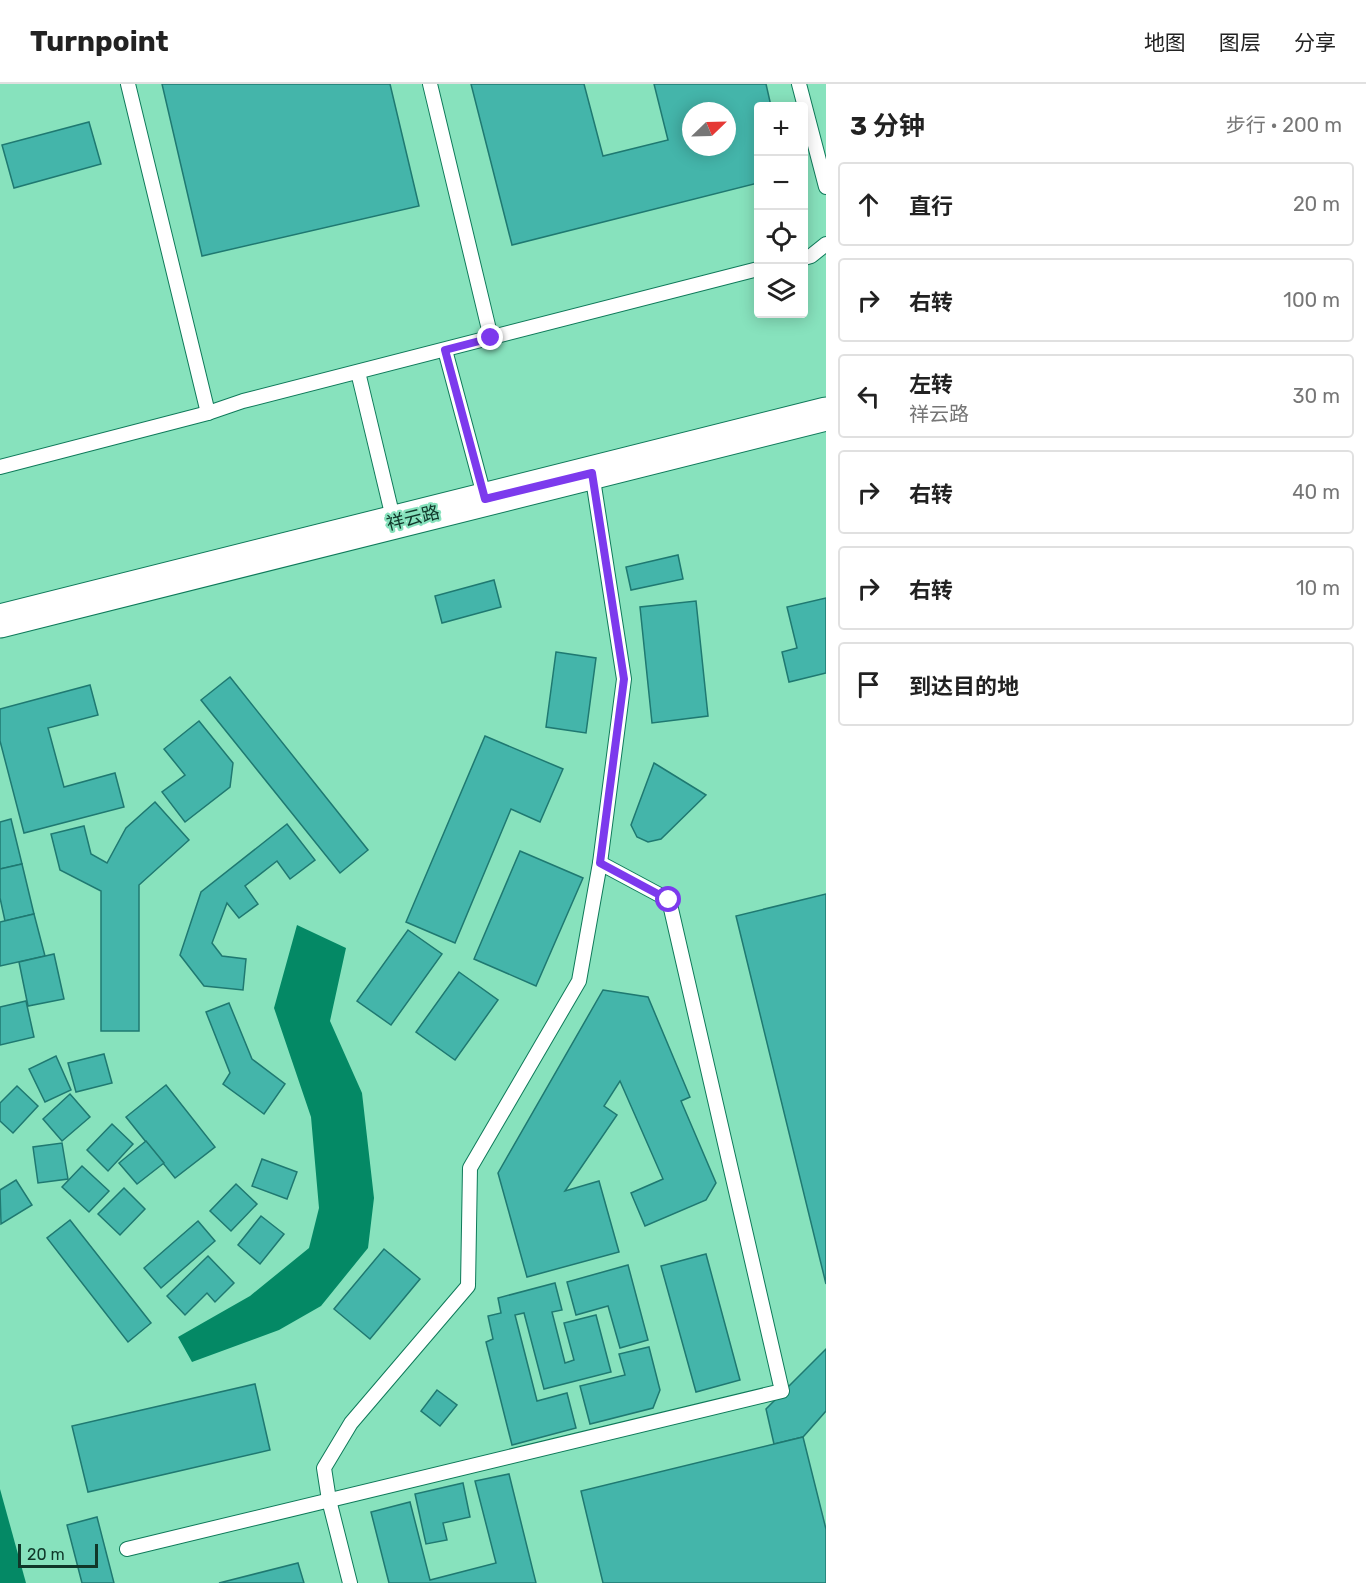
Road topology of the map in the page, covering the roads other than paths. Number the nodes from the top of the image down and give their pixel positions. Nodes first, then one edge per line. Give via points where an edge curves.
1 (128, 84) edge
2 (430, 84) edge
3 (800, 84) edge
4 (826, 187) edge
5 (826, 244) edge
6 (808, 257) edge
7 (754, 270) edge
8 (491, 338) junction
9 (445, 350) junction
10 (358, 372) junction
11 (208, 413) junction
12 (826, 414) edge
13 (0, 467) edge
14 (592, 473) junction
15 (485, 499) junction
16 (394, 522) junction
17 (0, 621) edge
18 (600, 863) junction
19 (329, 1500) junction
20 (127, 1549) dead end
21 (350, 1583) edge

1 - 11 lane
2 - 8 lane
3 - 4 lane
5 - 6 lane
7 - 8 lane
8 - 9 lane
9 - 10 lane
9 - 15 lane
10 - 11 lane
10 - 16 lane
11 - 13 lane
12 - 14 street, 祥云路
14 - 15 street, 祥云路
14 - 18 lane via 624,679
15 - 16 street, 祥云路
16 - 17 street, 祥云路
18 - 19 lane via 579,981 470,1168 468,1286 351,1423 324,1468
18 - 19 lane via 669,900 782,1391
19 - 20 lane
19 - 21 lane

